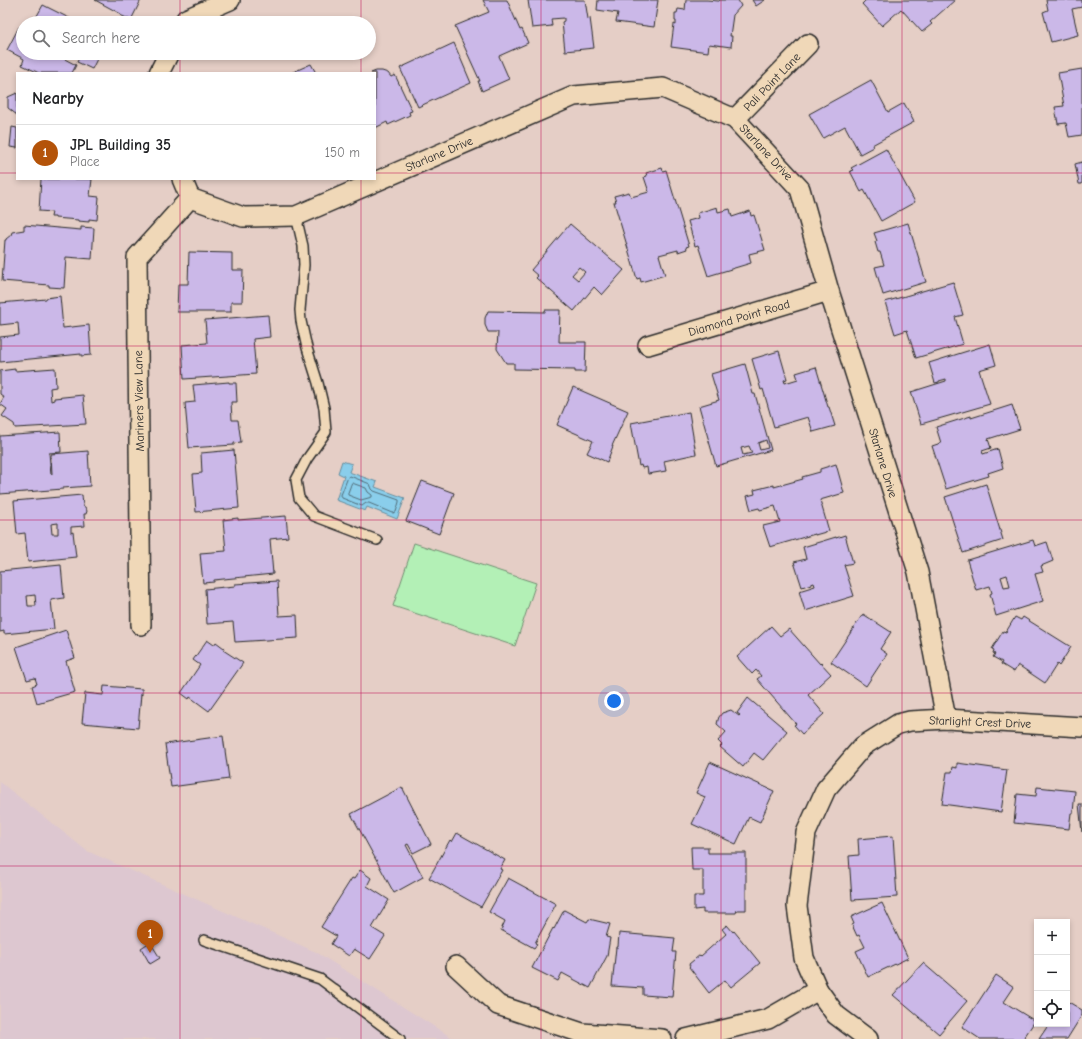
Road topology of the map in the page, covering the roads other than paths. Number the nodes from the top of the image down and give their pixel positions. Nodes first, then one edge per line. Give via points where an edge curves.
1 (230, 0) edge
2 (193, 16) edge
3 (808, 44) dead end
4 (166, 60) edge
5 (160, 72) edge
6 (735, 119) junction
7 (182, 180) edge
8 (190, 198) junction
9 (296, 216) junction
10 (830, 291) junction
11 (648, 345) dead end
12 (377, 540) dead end
13 (141, 625) dead end
14 (946, 719) junction
15 (1082, 726) edge
16 (204, 940) dead end
17 (456, 966) dead end
18 (818, 990) junction
19 (400, 1039) edge
20 (662, 1039) edge
21 (686, 1039) edge
22 (868, 1039) edge

1 - 2 street
3 - 6 street, Pali Point Lane
4 - 5 street
6 - 9 street, Starlane Drive via 663,88 574,96
6 - 10 street, Starlane Drive via 800,189
7 - 8 street
8 - 9 street, Starlane Drive via 243,217
8 - 13 street, Mariners View Lane via 137,257
9 - 12 lane via 303,246 304,265 301,321 324,408 326,432 307,458 296,480 299,498 314,516
10 - 11 street, Diamond Point Road
10 - 14 street, Starlane Drive via 918,572
14 - 15 street, Starlight Crest Drive
14 - 18 street, Starlight Crest Drive via 898,724 863,746 823,795 806,833 797,906 804,958
16 - 19 lane via 320,979
17 - 20 street via 498,1004 582,1033
18 - 21 street via 768,1019
18 - 22 street, Starlight Crest Drive via 836,1015

